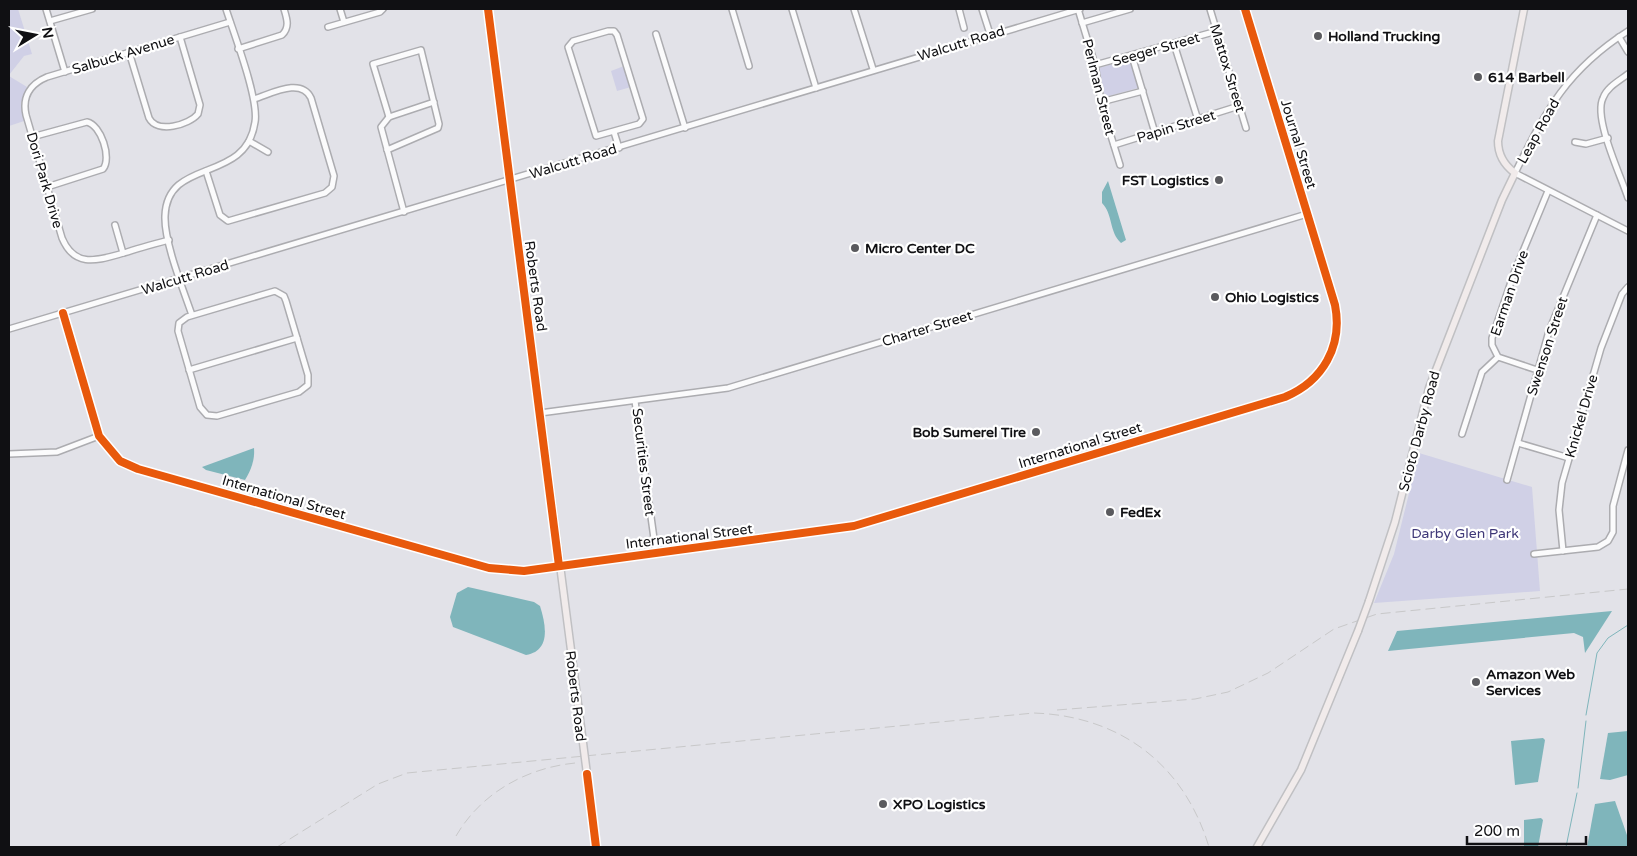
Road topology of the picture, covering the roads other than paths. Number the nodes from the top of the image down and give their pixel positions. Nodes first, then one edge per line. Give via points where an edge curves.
1 (46, 9) edge
2 (92, 9) edge
3 (226, 9) edge
4 (284, 9) edge
5 (340, 9) edge
6 (383, 9) edge
7 (488, 9) edge
8 (732, 9) edge
9 (792, 9) edge
10 (854, 9) edge
11 (958, 9) edge
12 (982, 9) edge
13 (1079, 9) edge
14 (1130, 9) edge
15 (1210, 9) edge
16 (1245, 9) edge
17 (1524, 9) edge
18 (50, 22) junction
19 (230, 22) junction
20 (344, 22) junction
21 (1082, 23) junction
22 (328, 27) dead end
23 (964, 28) dead end
24 (1217, 31) junction
25 (1628, 31) edge
26 (656, 34) dead end
27 (990, 34) junction
28 (180, 37) junction
29 (1619, 37) junction
30 (1174, 44) junction
31 (238, 49) junction
32 (130, 52) junction
33 (1628, 52) edge
34 (1132, 56) junction
35 (1095, 65) junction
36 (749, 66) dead end
37 (873, 69) junction
38 (65, 72) junction
39 (1628, 74) edge
40 (816, 88) junction
41 (1143, 91) junction
42 (254, 99) junction
43 (25, 100) joint
44 (434, 102) junction
45 (1101, 102) junction
46 (1239, 106) junction
47 (389, 117) junction
48 (1198, 120) junction
49 (685, 128) junction
50 (1246, 128) dead end
51 (614, 132) junction
52 (1155, 133) junction
53 (32, 137) junction
54 (1608, 138) junction
55 (249, 142) junction
56 (1575, 142) dead end
57 (1114, 145) junction
58 (619, 148) junction
59 (387, 150) junction
60 (268, 152) dead end
61 (1120, 165) dead end
62 (206, 171) junction
63 (1516, 173) junction
64 (509, 180) junction
65 (47, 187) junction
66 (1548, 191) junction
67 (1628, 198) edge
68 (404, 212) junction
69 (1307, 214) junction
70 (1596, 215) junction
71 (115, 225) dead end
72 (1628, 230) edge
73 (169, 240) junction
74 (124, 253) junction
75 (180, 278) junction
76 (1329, 287) joint
77 (1628, 287) edge
78 (63, 313) junction
79 (192, 315) junction
80 (9, 329) edge
81 (297, 338) junction
82 (1498, 358) junction
83 (190, 370) junction
84 (1537, 370) junction
85 (636, 401) junction
86 (540, 413) junction
87 (1462, 434) dead end
88 (99, 436) junction
89 (1518, 444) junction
90 (1628, 450) edge
91 (9, 454) edge
92 (1569, 458) junction
93 (1621, 476) junction
94 (1628, 478) edge
95 (1507, 480) dead end
96 (1563, 551) junction
97 (656, 553) junction
98 (1534, 554) dead end
99 (559, 566) junction
100 (596, 847) edge
101 (1257, 847) edge

1 - 18 street
2 - 18 street
3 - 19 street
4 - 31 street via 288,23 282,35
5 - 20 street
6 - 20 street
7 - 64 main road, Roberts Road
8 - 36 street
9 - 40 street
10 - 37 street
11 - 23 street
12 - 27 street
13 - 21 street, Perlman Street
13 - 27 street, Walcutt Road
14 - 21 street
15 - 24 street, Mattox Street
16 - 69 street, Journal Street
17 - 63 main road via 1498,141 1501,156 1508,168
18 - 38 street
19 - 28 street, Salbuck Avenue
19 - 31 street
20 - 22 street
21 - 35 street, Perlman Street
24 - 30 street, Seeger Street
24 - 46 street, Mattox Street
25 - 29 street, Leap Road
26 - 49 street
27 - 37 street, Walcutt Road
28 - 32 street, Salbuck Avenue
28 - 32 street via 200,110 190,120 166,127 157,126 150,118
29 - 33 street
29 - 63 street, Leap Road via 1588,59 1561,90
30 - 34 street, Seeger Street
30 - 48 street
31 - 42 street
32 - 38 street, Salbuck Avenue
34 - 35 street, Seeger Street
34 - 41 street
35 - 45 street, Perlman Street
37 - 40 street, Walcutt Road
38 - 43 street, Salbuck Avenue via 36,82
39 - 54 street via 1608,90 1600,105
40 - 49 street, Walcutt Road
41 - 45 street
41 - 52 street
42 - 55 street via 256,121
42 - 62 street via 293,88 300,87 306,91 311,98 334,176 332,187 325,193 228,221 220,215
43 - 53 street, Dori Park Drive
44 - 47 street
44 - 47 street via 421,50 373,64
44 - 59 street via 438,128
45 - 57 street, Perlman Street
46 - 48 street, Papin Street
46 - 50 street, Mattox Street
47 - 59 street via 381,127
48 - 52 street, Papin Street
49 - 58 street, Walcutt Road
51 - 51 street via 595,135 568,47 573,42 614,31 643,118 639,124
51 - 58 street
52 - 57 street, Papin Street
53 - 65 street, Dori Park Drive
53 - 65 street via 82,122 92,123 99,131 106,157 105,166 97,172
54 - 56 street via 1586,144
54 - 67 street
55 - 60 street
55 - 62 street via 235,158
57 - 61 street, Perlman Street
58 - 64 street, Walcutt Road
59 - 68 street
62 - 73 street via 186,179 171,195 165,217
63 - 66 street
63 - 101 main road, Scioto Darby Road, bridge via 1502,200 1429,388 1395,522 1370,601 1301,770
64 - 68 street, Walcutt Road
64 - 86 main road, Roberts Road
65 - 74 street, Dori Park Drive via 62,238 76,256 94,261
66 - 70 street
66 - 82 street, Earman Drive via 1493,331 1492,345
68 - 75 street, Walcutt Road
69 - 76 street, Journal Street
69 - 85 street, Charter Street via 737,385
70 - 72 street
70 - 84 street, Swenson Street via 1549,331
71 - 74 street
73 - 74 street
73 - 75 street
75 - 78 street, Walcutt Road
75 - 79 street
76 - 97 street, International Street via 1337,317 1332,350 1318,375 1285,397 854,526
77 - 92 street, Knickel Drive via 1622,294 1601,348
78 - 80 street, Walcutt Road
78 - 88 street, International Street
79 - 81 street via 270,292 280,293 286,301
79 - 83 street via 179,323 178,331
81 - 83 street
81 - 83 street via 308,386 299,392 226,414 212,417 200,407
82 - 84 street, Earman Drive
82 - 87 street via 1482,372
84 - 89 street, Swenson Street
85 - 86 street, Charter Street
85 - 97 street, Securities Street
86 - 99 main road, Roberts Road
88 - 91 street via 57,452
88 - 99 street, International Street via 120,461 138,469 489,568 516,571
89 - 92 street
89 - 95 street, Swenson Street
90 - 93 street
92 - 96 street, Knickel Drive via 1559,503
93 - 94 street
93 - 96 street via 1613,506 1612,536 1598,547
96 - 98 street
97 - 99 street, International Street
99 - 100 main road, Roberts Road, bridge

